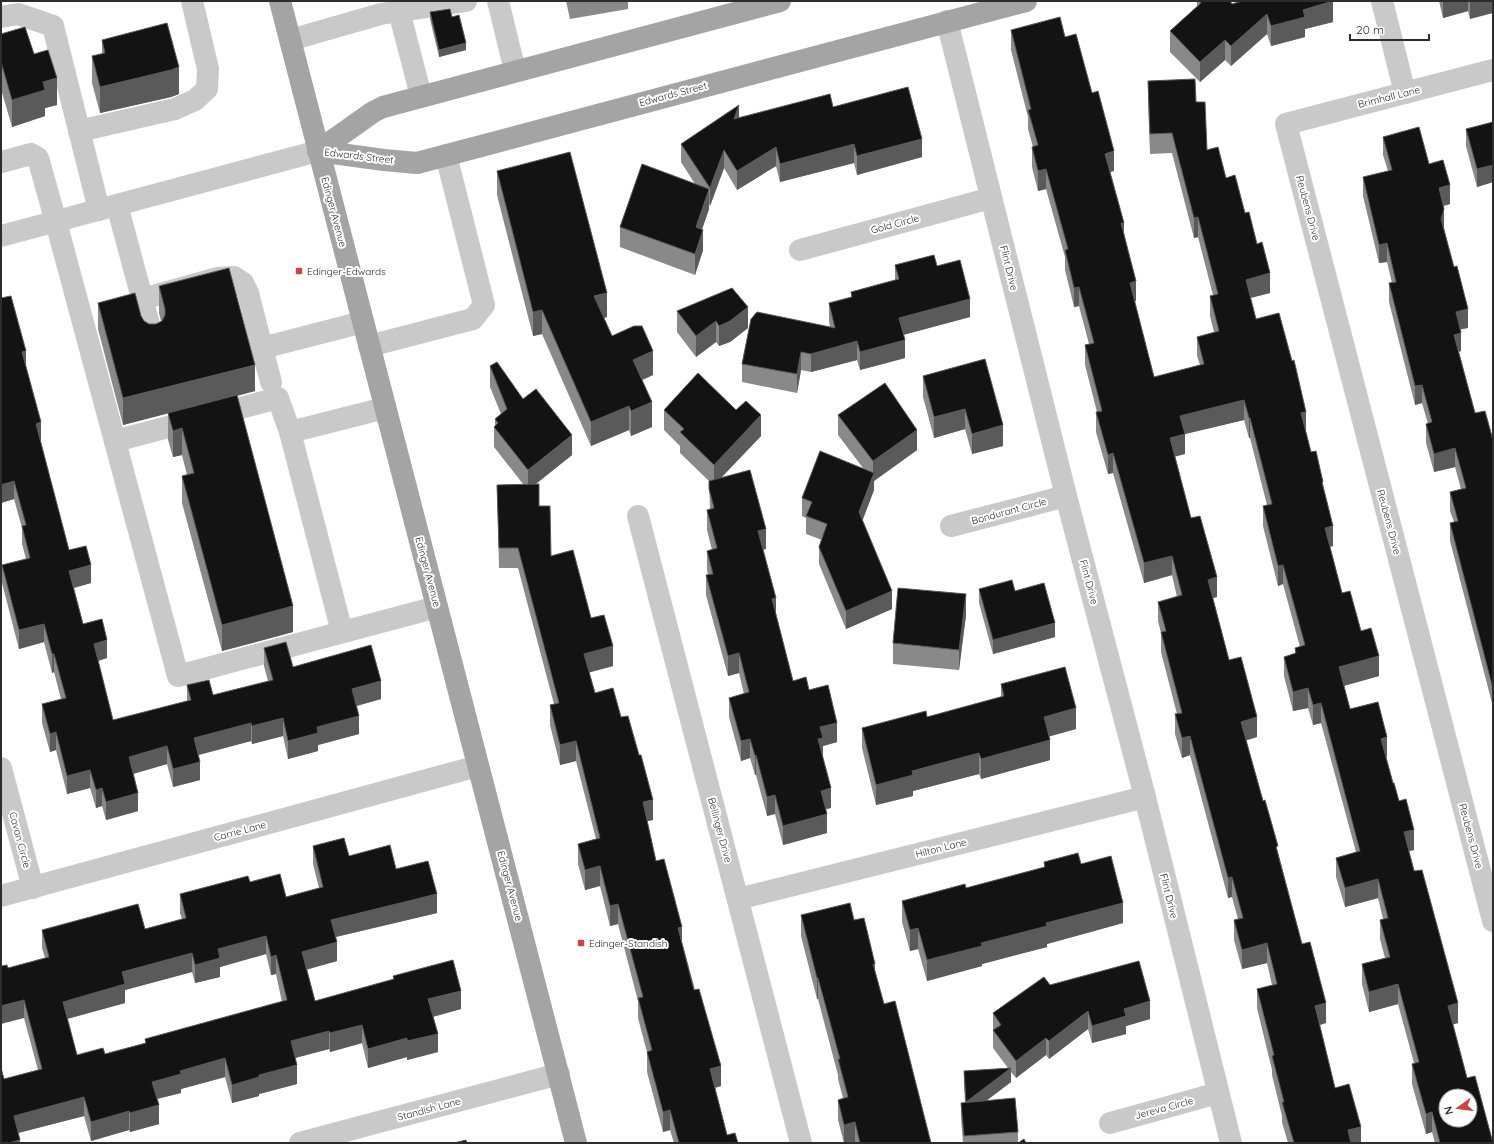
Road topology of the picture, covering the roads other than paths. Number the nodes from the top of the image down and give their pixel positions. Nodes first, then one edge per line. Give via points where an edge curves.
1 (192, 1) edge
2 (280, 1) edge
3 (466, 1) edge
4 (498, 1) edge
5 (780, 1) edge
6 (1026, 1) edge
7 (1382, 1) edge
8 (399, 11) junction
9 (1, 17) edge
10 (947, 21) junction
11 (290, 40) junction
12 (1493, 70) edge
13 (515, 71) junction
14 (1405, 93) junction
15 (421, 96) junction
16 (1286, 124) joint
17 (79, 131) junction
18 (318, 151) junction
19 (446, 155) junction
20 (1, 162) edge
21 (991, 198) junction
22 (108, 208) junction
23 (56, 222) junction
24 (1, 236) edge
25 (800, 250) dead end
26 (142, 299) junction
27 (363, 322) junction
28 (153, 339) edge
29 (369, 346) junction
30 (262, 348) junction
31 (271, 382) dead end
32 (385, 408) junction
33 (290, 432) junction
34 (115, 441) junction
35 (1066, 496) junction
36 (638, 516) dead end
37 (951, 526) dead end
38 (437, 607) junction
39 (342, 632) junction
40 (478, 766) junction
41 (1, 768) edge
42 (1145, 797) junction
43 (33, 888) junction
44 (1, 896) edge
45 (738, 899) junction
46 (1493, 921) edge
47 (558, 1074) junction
48 (1218, 1093) junction
49 (1110, 1123) dead end
50 (300, 1143) edge
51 (576, 1143) edge
52 (801, 1143) edge
53 (1230, 1143) edge

1 - 17 street via 208,69 207,89 195,100 175,109
2 - 11 main road, Edinger Avenue
3 - 8 street
4 - 13 street
5 - 13 main road, Edwards Street
6 - 10 main road, Edwards Street
7 - 14 street
8 - 11 street
8 - 15 street
9 - 17 street via 18,14 53,26
10 - 19 main road, Edwards Street
10 - 21 street, Flint Drive
11 - 18 main road, Edinger Avenue
12 - 14 street, Brimhall Lane
13 - 15 main road, Edwards Street
14 - 16 street, Brimhall Lane
15 - 18 main road, Edwards Street via 373,112
16 - 46 street, Reubens Drive
17 - 22 street
18 - 19 main road, Edwards Street via 417,163
18 - 22 street, Edwards Street
18 - 27 main road, Edinger Avenue
19 - 29 street via 484,305 473,319
20 - 23 street via 31,154 38,158
21 - 25 street, Gold Circle
21 - 35 street, Flint Drive
22 - 23 street, Edwards Street
22 - 26 street
23 - 24 street, Edwards Street
23 - 34 street
26 - 28 street
26 - 30 street via 217,278 234,277 243,284 248,293
27 - 29 main road, Edinger Avenue
27 - 30 street
29 - 32 main road, Edinger Avenue
30 - 31 street
32 - 33 street
32 - 38 main road, Edinger Avenue
33 - 34 street via 278,398
33 - 39 street
34 - 39 street via 178,676
35 - 37 street, Bondurant Circle
35 - 42 street, Flint Drive
36 - 45 street, Bellinger Drive
38 - 39 street
38 - 40 main road, Edinger Avenue
40 - 43 street, Carrie Lane
40 - 47 main road, Edinger Avenue
41 - 43 street, Cavan Circle
42 - 45 street, Hilton Lane
42 - 48 street, Flint Drive
43 - 44 street, Carrie Lane
45 - 52 street, Bellinger Drive
47 - 50 street, Standish Lane
47 - 51 main road, Edinger Avenue
48 - 49 street, Jereva Circle
48 - 53 street, Flint Drive

